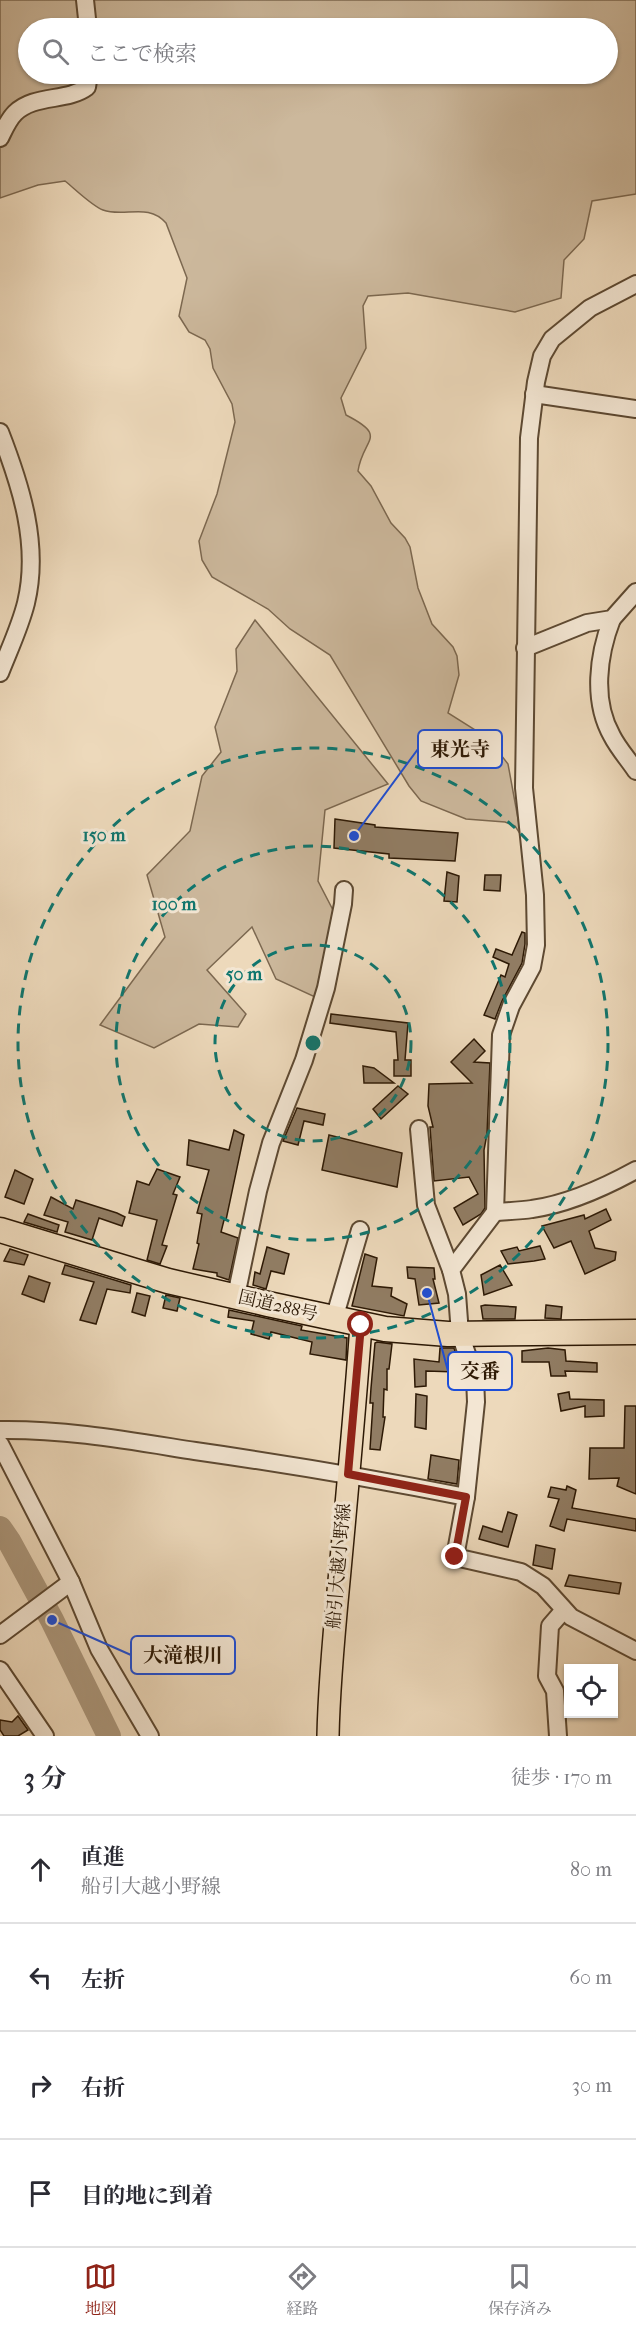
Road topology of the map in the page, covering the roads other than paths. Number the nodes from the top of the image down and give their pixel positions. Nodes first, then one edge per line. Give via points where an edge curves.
1 (85, 0) edge
2 (87, 18) edge
3 (87, 84) edge
4 (0, 138) edge
5 (636, 284) edge
6 (534, 394) junction
7 (636, 409) edge
8 (0, 432) edge
9 (636, 592) edge
10 (612, 619) junction
11 (525, 648) junction
12 (0, 673) edge
13 (636, 771) edge
14 (344, 890) dead end
15 (419, 1129) dead end
16 (636, 1170) edge
17 (495, 1212) junction
18 (0, 1230) edge
19 (360, 1230) dead end
20 (451, 1270) junction
21 (236, 1296) junction
22 (334, 1319) junction
23 (361, 1325) junction
24 (636, 1332) edge
25 (460, 1334) junction
26 (0, 1430) edge
27 (0, 1444) edge
28 (348, 1474) junction
29 (466, 1497) junction
30 (70, 1582) junction
31 (563, 1611) junction
32 (0, 1635) edge
33 (636, 1651) edge
34 (0, 1670) edge
35 (45, 1736) edge
36 (150, 1736) edge
37 (328, 1736) edge
38 (558, 1736) edge

1 - 2 street
3 - 4 street via 77,94 39,101 16,112
5 - 6 street via 590,308 552,339 542,356
6 - 7 street
6 - 11 street via 529,438
8 - 12 street via 27,516 31,558 26,603
9 - 10 street
10 - 11 street via 587,623
10 - 13 street via 600,666 603,717
11 - 17 street via 524,788 536,945 532,968 511,1006 501,1035
14 - 21 street via 326,988 304,1060 271,1143
15 - 20 street via 426,1205
16 - 17 street via 564,1201 533,1209
17 - 20 street
18 - 21 highway, 国道288号 via 112,1265
19 - 22 street
20 - 25 street
21 - 22 highway, 国道288号
22 - 23 highway, 国道288号
23 - 25 highway, 国道288号
23 - 28 main road, 船引大越小野線
24 - 25 highway, 国道288号
25 - 29 street via 475,1377 476,1402
26 - 28 street via 66,1432
27 - 30 street
28 - 29 street
28 - 37 main road, 船引大越小野線 via 328,1693
29 - 31 street via 455,1557 521,1572 543,1586
30 - 32 street
30 - 36 street via 99,1649
31 - 33 street
31 - 38 street via 550,1626 547,1676 555,1691
34 - 35 street

